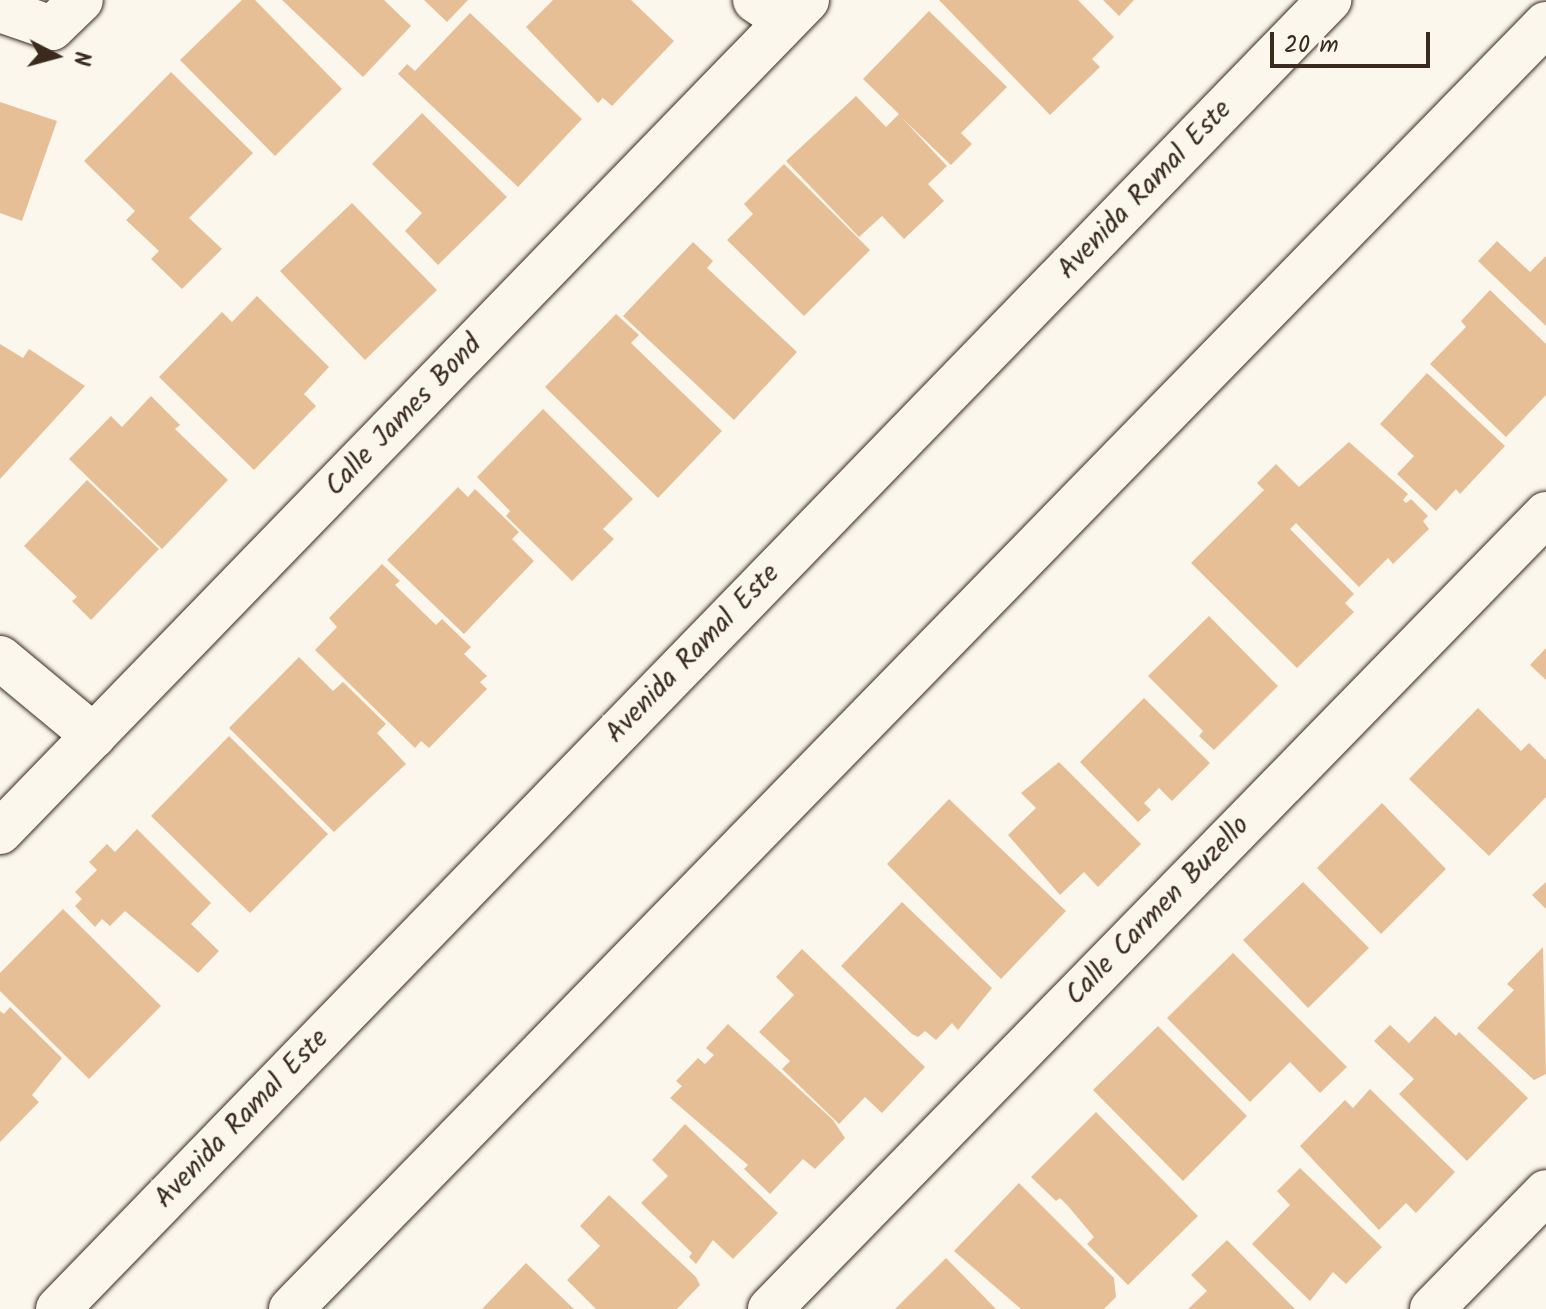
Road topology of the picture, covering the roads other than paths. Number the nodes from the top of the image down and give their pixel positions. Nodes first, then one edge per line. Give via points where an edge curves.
1 (81, 0) edge
2 (1329, 0) edge
3 (783, 7) edge
4 (0, 10) edge
5 (1546, 24) edge
6 (1546, 514) edge
7 (0, 658) edge
8 (94, 736) junction
9 (0, 832) edge
10 (1546, 1192) edge
11 (58, 1309) edge
12 (291, 1309) edge
13 (770, 1309) edge
14 (1432, 1309) edge

1 - 4 main road via 52,28
2 - 11 main road, Avenida Ramal Este
3 - 8 main road, Calle James Bond
5 - 12 main road
6 - 13 main road, Calle Carmen Buzello
7 - 8 main road
8 - 9 main road, Calle James Bond
10 - 14 main road

